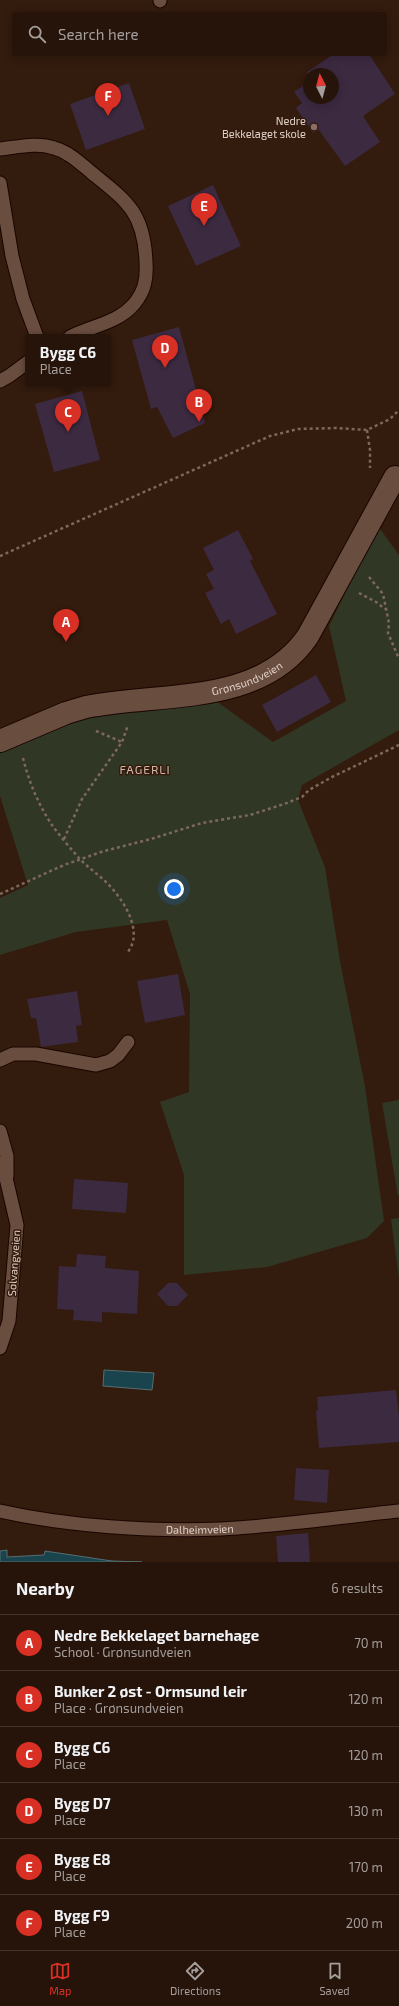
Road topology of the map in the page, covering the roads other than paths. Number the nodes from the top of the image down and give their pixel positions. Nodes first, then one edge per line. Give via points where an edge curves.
1 (0, 149) edge
2 (0, 183) edge
3 (36, 334) edge
4 (77, 334) edge
5 (25, 364) edge
6 (0, 381) edge
7 (397, 474) edge
8 (9, 737) edge
9 (128, 1042) dead end
10 (0, 1060) edge
11 (0, 1130) edge
12 (0, 1163) edge
13 (6, 1178) junction
14 (0, 1348) edge
15 (0, 1511) edge
16 (399, 1511) edge

1 - 4 lane via 34,145 54,147 68,153 113,189 132,209 140,223 145,239 147,278 143,290 134,304 120,316
2 - 3 lane via 14,263 23,299
5 - 6 lane
7 - 8 street, Grønsundveien via 299,649 278,667 249,681 213,692 86,707
9 - 10 lane via 110,1061 96,1065 36,1054 13,1054
11 - 13 lane, Solvangveien via 7,1156
12 - 13 lane, Solvangveien
13 - 14 lane, Solvangveien via 17,1225 9,1321
15 - 16 lane, Dalheimveien via 65,1521 168,1529 221,1529

